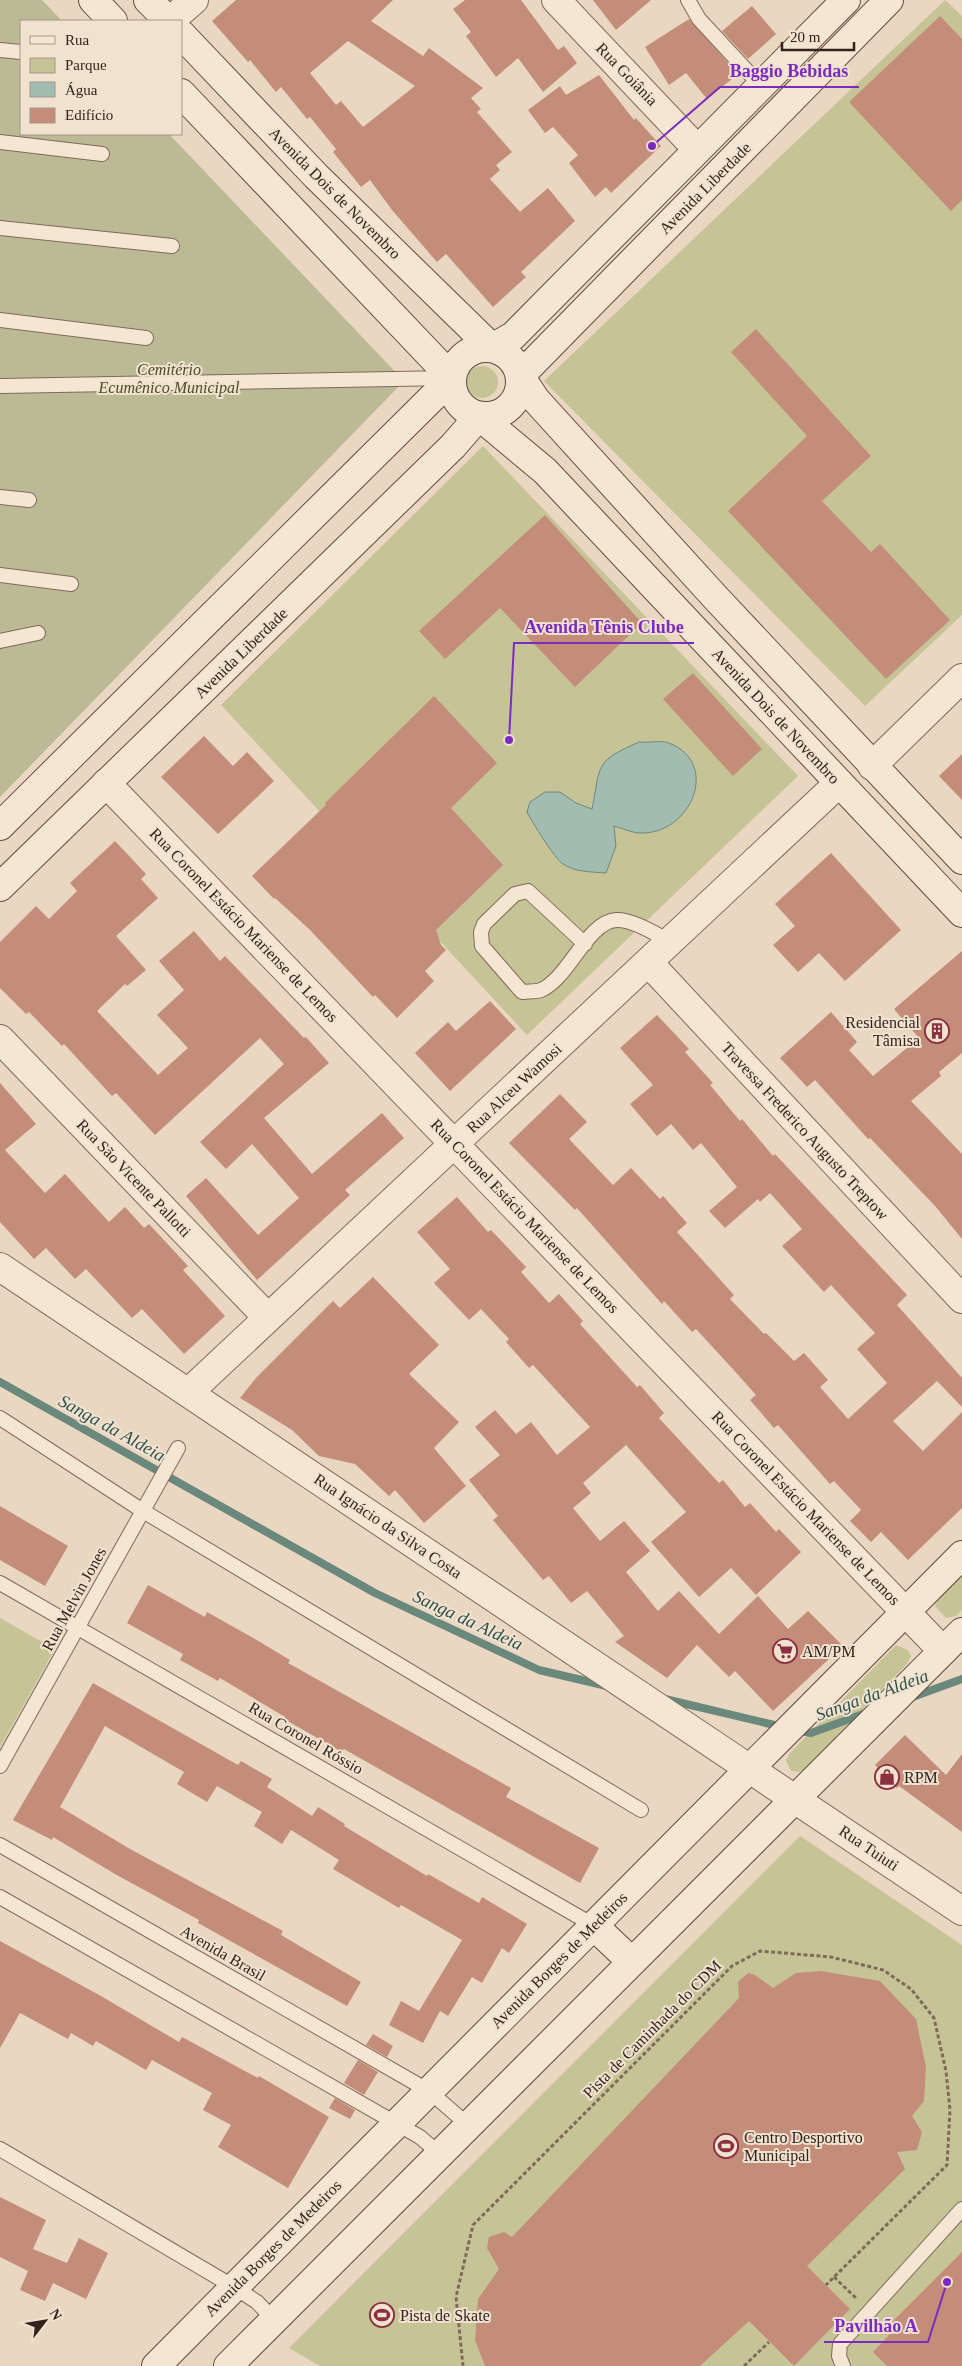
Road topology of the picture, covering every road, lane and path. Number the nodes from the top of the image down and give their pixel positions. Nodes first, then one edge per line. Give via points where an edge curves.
1 (93, 0) edge
2 (148, 0) edge
3 (194, 0) edge
4 (556, 0) edge
5 (688, 0) edge
6 (846, 0) edge
7 (889, 0) edge
8 (112, 20) edge
9 (169, 20) edge
10 (171, 20) edge
11 (182, 35) edge
12 (0, 50) edge
13 (20, 52) edge
14 (761, 86) junction
15 (182, 94) edge
16 (0, 142) edge
17 (697, 149) junction
18 (102, 154) dead end
19 (0, 228) edge
20 (172, 246) dead end
21 (0, 320) edge
22 (146, 338) dead end
23 (492, 348) junction
24 (520, 376) junction
25 (452, 378) junction
26 (0, 386) edge
27 (480, 416) junction
28 (0, 497) edge
29 (29, 500) dead end
30 (0, 575) edge
31 (71, 584) dead end
32 (38, 633) dead end
33 (0, 641) edge
34 (962, 678) edge
35 (872, 766) junction
36 (106, 783) junction
37 (839, 783) junction
38 (0, 826) edge
39 (962, 860) edge
40 (0, 887) edge
41 (962, 914) edge
42 (670, 942) junction
43 (585, 944) junction
44 (648, 962) junction
45 (0, 1039) edge
46 (455, 1143) junction
47 (0, 1267) edge
48 (962, 1300) edge
49 (268, 1318) junction
50 (188, 1393) junction
51 (0, 1418) edge
52 (178, 1448) dead end
53 (143, 1511) junction
54 (962, 1555) edge
55 (0, 1582) edge
56 (906, 1612) junction
57 (78, 1627) junction
58 (953, 1641) edge
59 (0, 1766) edge
60 (750, 1768) junction
61 (785, 1792) junction
62 (641, 1810) dead end
63 (0, 1845) edge
64 (0, 1897) edge
65 (962, 1911) edge
66 (593, 1925) junction
67 (632, 1962) junction
68 (429, 2091) junction
69 (397, 2124) junction
70 (468, 2125) junction
71 (0, 2149) edge
72 (440, 2154) junction
73 (962, 2209) edge
74 (834, 2277) junction
75 (826, 2285) dead end
76 (234, 2287) junction
77 (870, 2311) junction
78 (274, 2320) junction
79 (769, 2342) dead end
80 (156, 2366) edge
81 (228, 2366) edge
82 (463, 2366) edge
83 (744, 2366) edge
84 (843, 2366) edge

1 - 8 street
2 - 9 street
3 - 10 street
4 - 17 street, Rua Goiânia
5 - 14 lane via 699,19
6 - 14 street, Avenida Liberdade
7 - 24 street, Avenida Liberdade
11 - 23 street, Avenida Dois de Novembro via 316,176
12 - 13 lane
14 - 17 street, Avenida Liberdade
15 - 25 street
16 - 18 lane
17 - 23 street, Avenida Liberdade via 513,336
19 - 20 lane
21 - 22 lane
23 - 24 street via 510,358
23 - 25 street via 478,349 466,355 456,365
24 - 27 street via 519,393 510,407 496,415
24 - 35 street via 536,400
25 - 26 lane
25 - 27 street via 453,391 459,403
25 - 38 street
27 - 36 street, Avenida Liberdade
27 - 37 street, Avenida Dois de Novembro via 545,471
28 - 29 lane
30 - 31 lane
32 - 33 lane
34 - 35 street, Rua Alceu Wamosi
35 - 37 street, Rua Alceu Wamosi
35 - 39 street
36 - 40 street, Avenida Liberdade
36 - 46 street, Rua Coronel Estácio Mariense de Lemos
37 - 41 street, Avenida Dois de Novembro
37 - 42 street, Rua Alceu Wamosi
42 - 43 lane via 652,931 618,920 606,923
42 - 44 street, Rua Alceu Wamosi
43 - 43 lane via 551,984 539,991 522,992 482,946 481,932 484,924 515,894 528,891
44 - 46 street, Rua Alceu Wamosi
44 - 48 street, Travessa Frederico Augusto Treptow
45 - 49 street, Rua São Vicente Pallotti
46 - 49 street, Rua Alceu Wamosi
46 - 56 street, Rua Coronel Estácio Mariense de Lemos
47 - 50 street, Rua Ignácio da Silva Costa
49 - 50 street, Rua Alceu Wamosi
50 - 60 street, Rua Ignácio da Silva Costa
51 - 53 lane
52 - 53 lane, Rua Melvin Jones
53 - 57 lane, Rua Melvin Jones
53 - 62 lane
54 - 56 street, Avenida Borges de Medeiros
55 - 57 lane, Rua Coronel Róssio
56 - 58 street, Rua Coronel Estácio Mariense de Lemos
56 - 60 street, Avenida Borges de Medeiros
57 - 59 lane, Rua Melvin Jones
57 - 66 lane, Rua Coronel Róssio
58 - 61 street
60 - 61 street, Rua Ignácio da Silva Costa
60 - 66 street, Avenida Borges de Medeiros
61 - 65 street, Rua Tuiuti
61 - 67 street
63 - 68 lane, Avenida Brasil
64 - 69 lane
66 - 67 street
66 - 68 street, Avenida Borges de Medeiros
67 - 70 street
68 - 69 street, Avenida Borges de Medeiros
68 - 70 lane, Avenida Brasil
69 - 72 lane
69 - 76 street, Avenida Borges de Medeiros
70 - 72 street
71 - 76 lane
72 - 78 street
73 - 77 lane
74 - 75 path, Pista de Caminhada do CDM
74 - 77 path
74 - 82 path, Pista de Caminhada do CDM via 947,2165 950,2110 946,2071 934,2018 911,1989 883,1970 831,1957 760,1951 732,1966 474,2225 456,2297
76 - 78 lane via 258,2302
76 - 80 street, Avenida Borges de Medeiros
77 - 84 lane via 840,2344 839,2356
78 - 81 street
79 - 83 path

